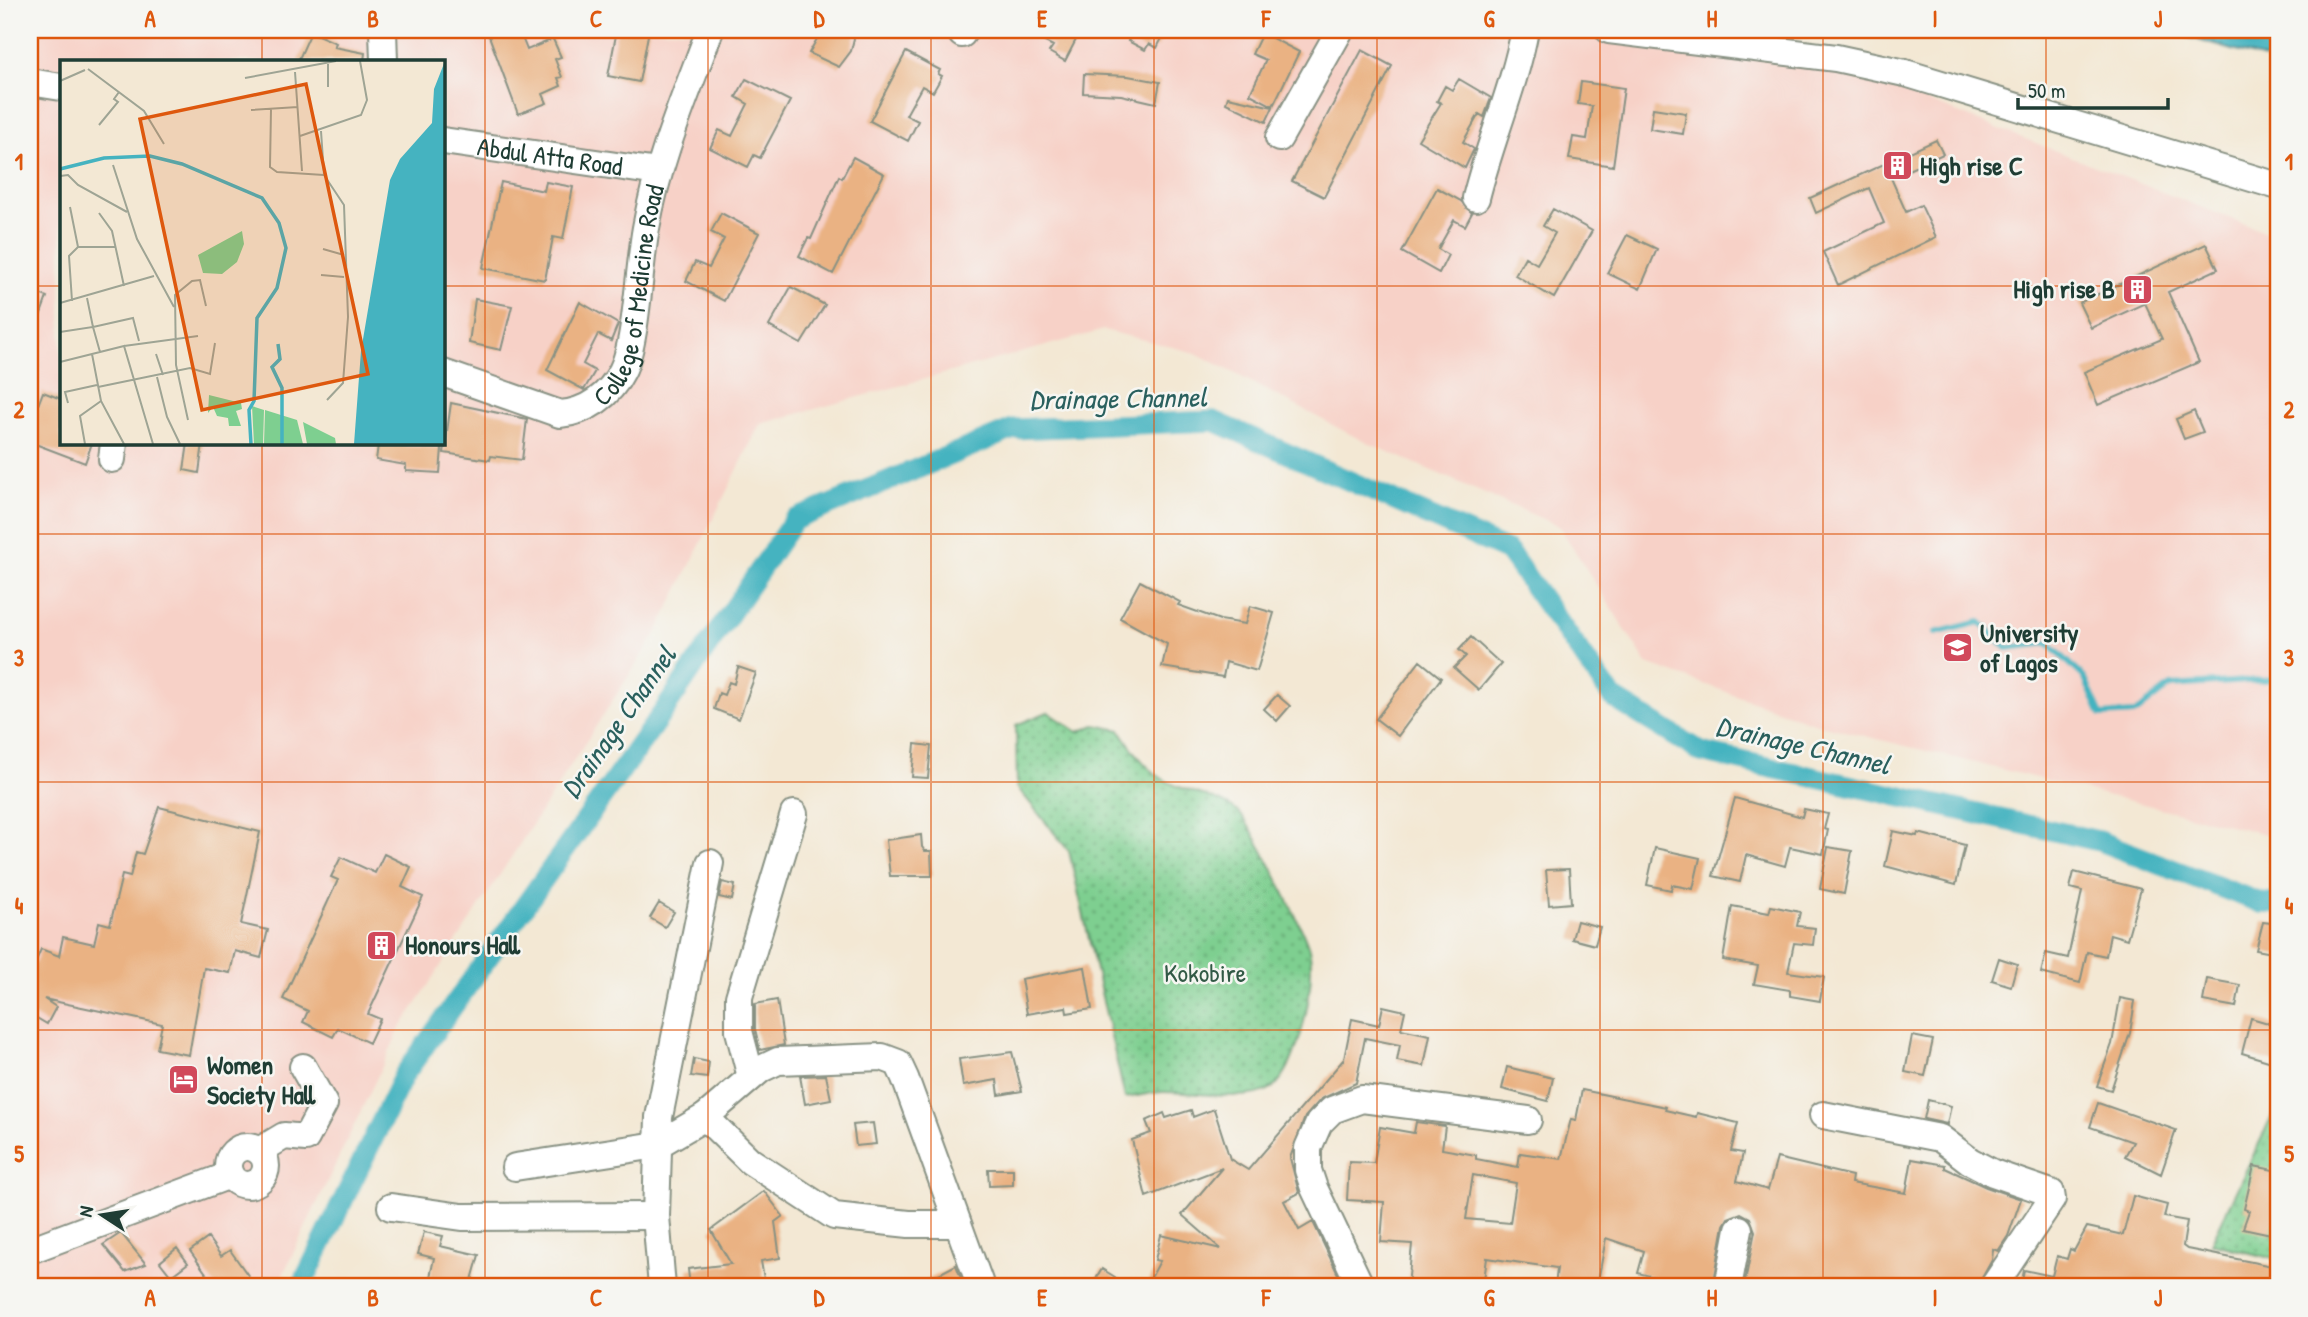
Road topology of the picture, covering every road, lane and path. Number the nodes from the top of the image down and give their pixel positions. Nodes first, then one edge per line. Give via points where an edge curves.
1 (383, 30) edge
2 (710, 30) edge
3 (1340, 30) edge
4 (1525, 30) edge
5 (1609, 30) edge
6 (384, 60) edge
7 (30, 82) edge
8 (60, 87) edge
9 (1279, 138) dead end
10 (444, 141) edge
11 (658, 172) junction
12 (2278, 186) edge
13 (1476, 198) dead end
14 (444, 373) edge
15 (794, 814) dead end
16 (710, 863) dead end
17 (303, 1067) dead end
18 (751, 1077) junction
19 (1823, 1115) dead end
20 (705, 1117) junction
21 (1528, 1120) dead end
22 (657, 1145) junction
23 (515, 1167) dead end
24 (391, 1207) dead end
25 (656, 1216) junction
26 (956, 1224) junction
27 (1739, 1229) dead end
28 (30, 1250) edge
29 (662, 1287) edge
30 (981, 1287) edge
31 (1361, 1287) edge
32 (1728, 1287) edge
33 (1993, 1287) edge

1 - 6 street
2 - 11 street, College of Medicine Road
3 - 9 street
4 - 13 street via 1514,81 1488,149
5 - 12 street via 1823,56 1905,73
7 - 8 street
10 - 11 street, Abdul Atta Road
11 - 14 street, College of Medicine Road via 645,229 630,342 613,387 576,413 560,414
15 - 18 street via 738,996 738,1031
16 - 22 street via 674,1035
17 - 28 street via 324,1104 306,1138 284,1136 258,1151 247,1147 235,1152 228,1163 230,1175
18 - 20 street
18 - 26 street via 778,1060 882,1057 898,1063
19 - 33 street via 1940,1138 1993,1173 2051,1193 2052,1199
20 - 22 street
20 - 26 street via 750,1161 834,1216
21 - 31 street via 1362,1099 1332,1110 1319,1123 1308,1148 1308,1170
22 - 23 street
22 - 25 street
24 - 25 street via 462,1217
25 - 29 street
26 - 30 street
27 - 32 street

